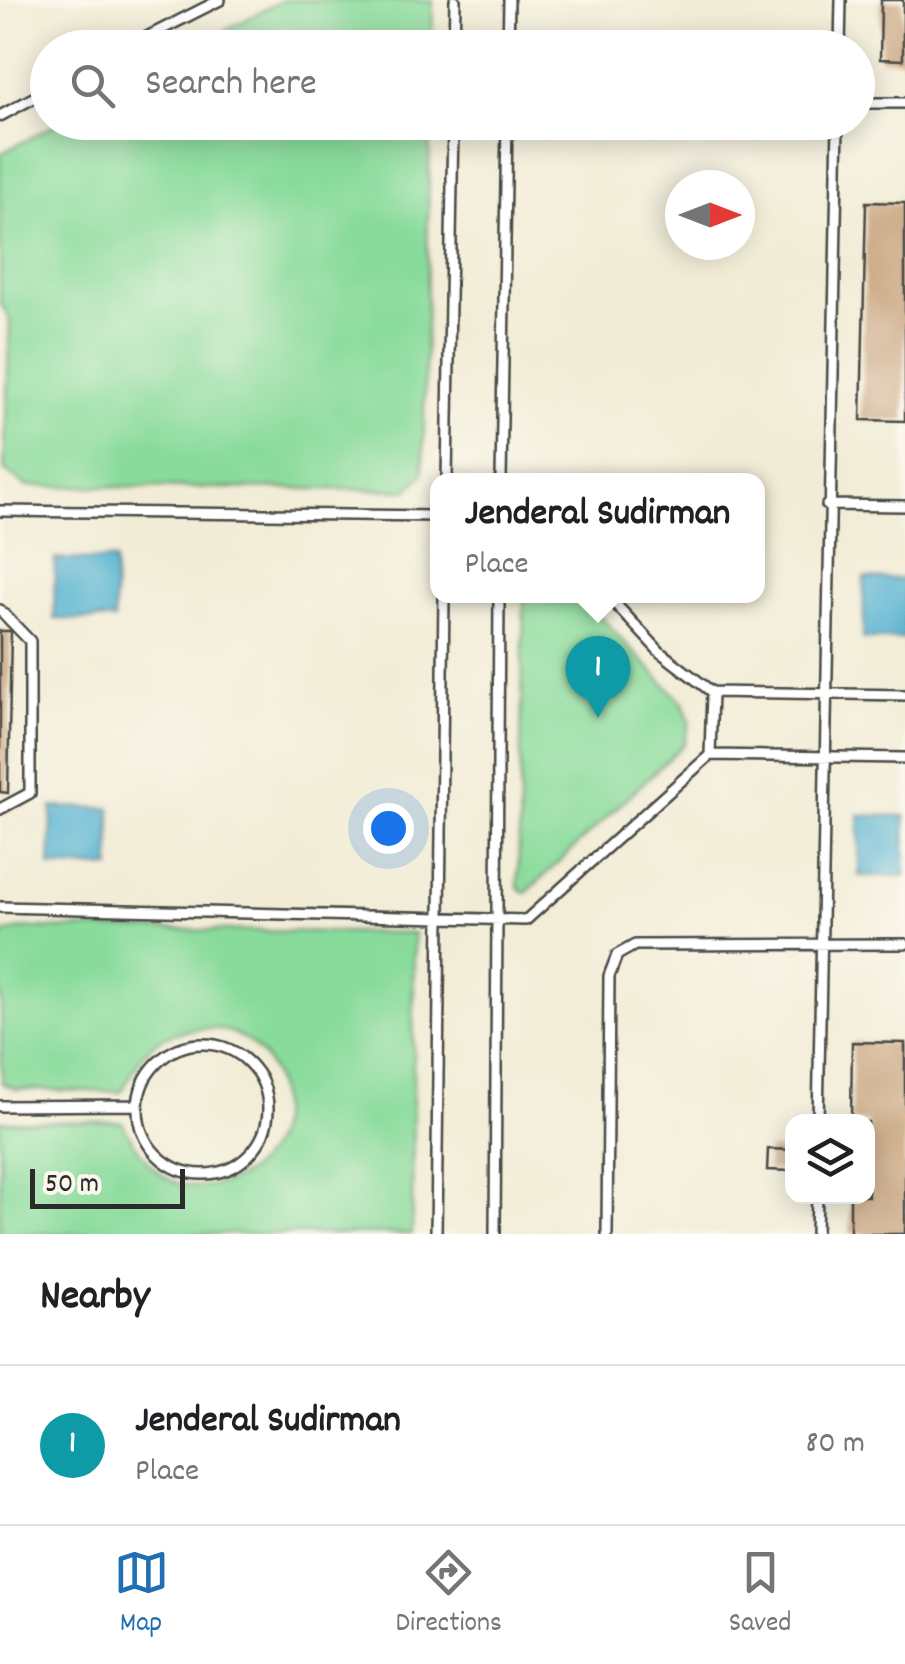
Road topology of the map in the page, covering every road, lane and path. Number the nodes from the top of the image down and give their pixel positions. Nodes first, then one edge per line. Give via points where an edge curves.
1 (220, 0) edge
2 (455, 0) edge
3 (509, 0) edge
4 (842, 0) edge
5 (161, 30) edge
6 (454, 30) edge
7 (508, 30) edge
8 (841, 30) edge
9 (30, 100) edge
10 (875, 103) edge
11 (905, 103) edge
12 (0, 116) edge
13 (453, 140) edge
14 (507, 140) edge
15 (837, 140) edge
16 (446, 473) edge
17 (500, 473) edge
18 (827, 505) junction
19 (905, 506) edge
20 (0, 511) edge
21 (430, 516) edge
22 (444, 603) edge
23 (499, 603) edge
24 (614, 603) edge
25 (0, 610) edge
26 (712, 692) junction
27 (826, 694) junction
28 (905, 695) edge
29 (710, 755) junction
30 (826, 757) junction
31 (905, 758) edge
32 (0, 810) edge
33 (0, 908) edge
34 (438, 920) junction
35 (496, 922) junction
36 (821, 942) junction
37 (905, 944) edge
38 (138, 1105) junction
39 (0, 1106) edge
40 (818, 1114) edge
41 (817, 1204) edge
42 (436, 1234) edge
43 (495, 1234) edge
44 (606, 1234) edge
45 (816, 1234) edge

1 - 5 lane
2 - 6 lane
3 - 7 lane
4 - 8 lane
9 - 12 lane
10 - 11 lane
13 - 16 lane
14 - 17 lane
15 - 18 lane
18 - 19 lane
18 - 27 lane
20 - 21 lane
22 - 34 lane
23 - 35 lane
24 - 26 lane via 660,652
25 - 32 lane via 30,641 30,793
26 - 27 lane
26 - 29 lane
27 - 28 lane
27 - 30 lane
29 - 30 lane
29 - 35 lane via 537,913
30 - 31 lane
30 - 36 lane
33 - 34 lane
34 - 35 lane
34 - 42 lane
35 - 43 lane
36 - 37 lane
36 - 40 lane
36 - 44 lane via 634,945 617,955 608,976
38 - 38 lane via 154,1065 171,1052 202,1044 233,1050 250,1063 268,1102 267,1123 252,1151 226,1170 205,1174 184,1171 150,1146
38 - 39 lane
41 - 45 lane

